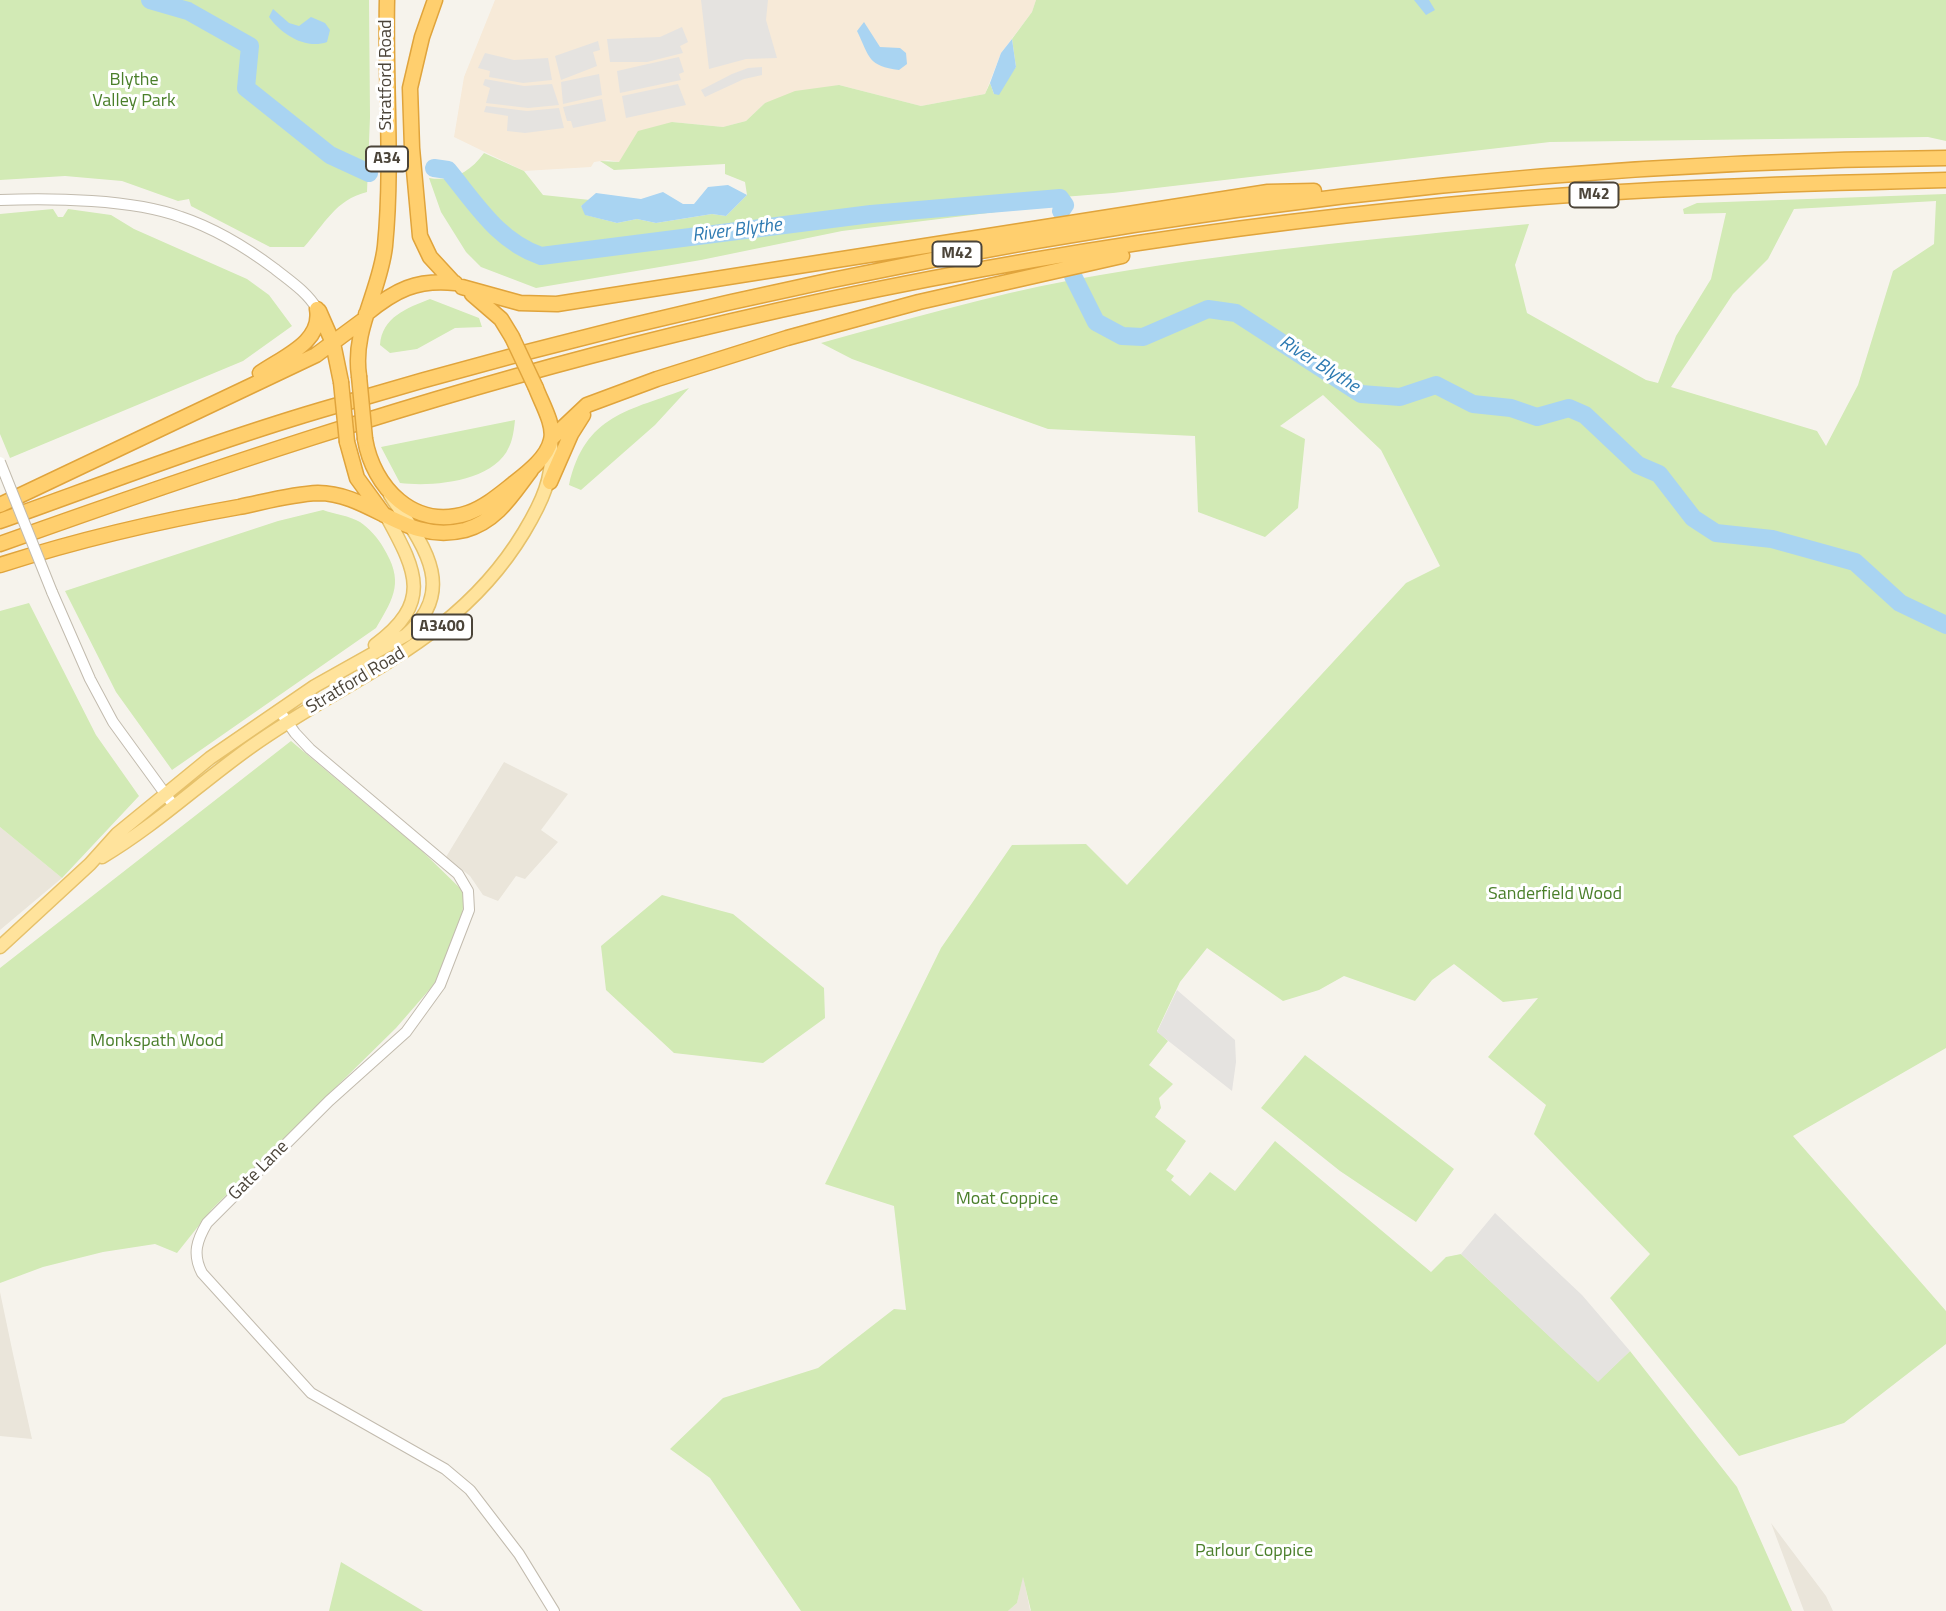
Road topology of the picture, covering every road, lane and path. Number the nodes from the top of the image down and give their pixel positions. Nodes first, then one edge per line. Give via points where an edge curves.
1 (387, 0) edge
2 (435, 0) edge
3 (1946, 158) edge
4 (1946, 180) edge
5 (1394, 190) junction
6 (0, 200) edge
7 (1242, 228) junction
8 (458, 285) junction
9 (317, 309) junction
10 (363, 318) junction
11 (333, 343) junction
12 (230, 394) junction
13 (600, 400) junction
14 (551, 440) junction
15 (0, 463) edge
16 (531, 470) junction
17 (550, 482) junction
18 (390, 495) junction
19 (0, 505) edge
20 (387, 519) junction
21 (0, 521) edge
22 (412, 529) junction
23 (0, 544) edge
24 (0, 565) edge
25 (329, 678) junction
26 (278, 710) junction
27 (287, 723) junction
28 (166, 794) junction
29 (174, 806) junction
30 (90, 864) junction
31 (0, 947) edge
32 (554, 1611) edge

1 - 10 highway, Stratford Road / A34 via 384,248
2 - 8 highway, Stratford Road / A34 via 411,88 412,148 420,236 430,257
3 - 5 highway, M42 via 1626,170
4 - 7 highway, M42 via 1717,186 1448,205
5 - 8 highway via 1268,192 557,304 520,303
5 - 21 highway, M42 via 1011,243 611,329 316,411
6 - 9 street via 114,204 180,216 264,261 297,286
7 - 13 highway via 906,306 787,338
7 - 23 highway, M42 via 891,287 629,346 238,460
8 - 10 highway via 416,283 395,291
8 - 14 highway, A34, bridge via 488,306 512,337 536,388
9 - 11 highway
9 - 12 highway via 319,320 313,334
10 - 11 highway
10 - 18 highway, A34, bridge via 357,361 365,439 372,469
11 - 12 highway
11 - 20 highway, bridge via 347,442 357,478
12 - 19 highway
13 - 14 highway via 578,410
13 - 17 highway via 578,422
14 - 16 highway, A34
14 - 17 main road, Stratford Road
15 - 28 street, bridge via 90,680 113,722
16 - 18 highway, A34 via 482,506 459,515 421,513
16 - 22 highway via 503,508 479,525 454,532
17 - 27 main road, Stratford Road / A3400 via 517,545 463,610 384,666
18 - 22 main road, Stratford Road / A3400
20 - 22 highway
20 - 24 highway via 341,497 297,496 191,516
20 - 25 main road via 414,571 411,607 396,628
22 - 25 main road, Stratford Road / A3400 via 433,572 434,587 425,613 406,635
25 - 26 main road, Stratford Road / A3400
26 - 27 street, Gate Lane
26 - 28 main road, Stratford Road / A3400
27 - 29 main road, Stratford Road / A3400
27 - 32 street, Gate Lane via 310,749 458,874 468,891 469,910 440,985 406,1032 329,1101 207,1223 199,1237 196,1262 311,1393 445,1469 470,1490 519,1554
28 - 29 street
28 - 30 main road, Stratford Road / A3400 via 117,834
29 - 30 main road, Stratford Road / A3400
30 - 31 main road, Stratford Road / A3400

